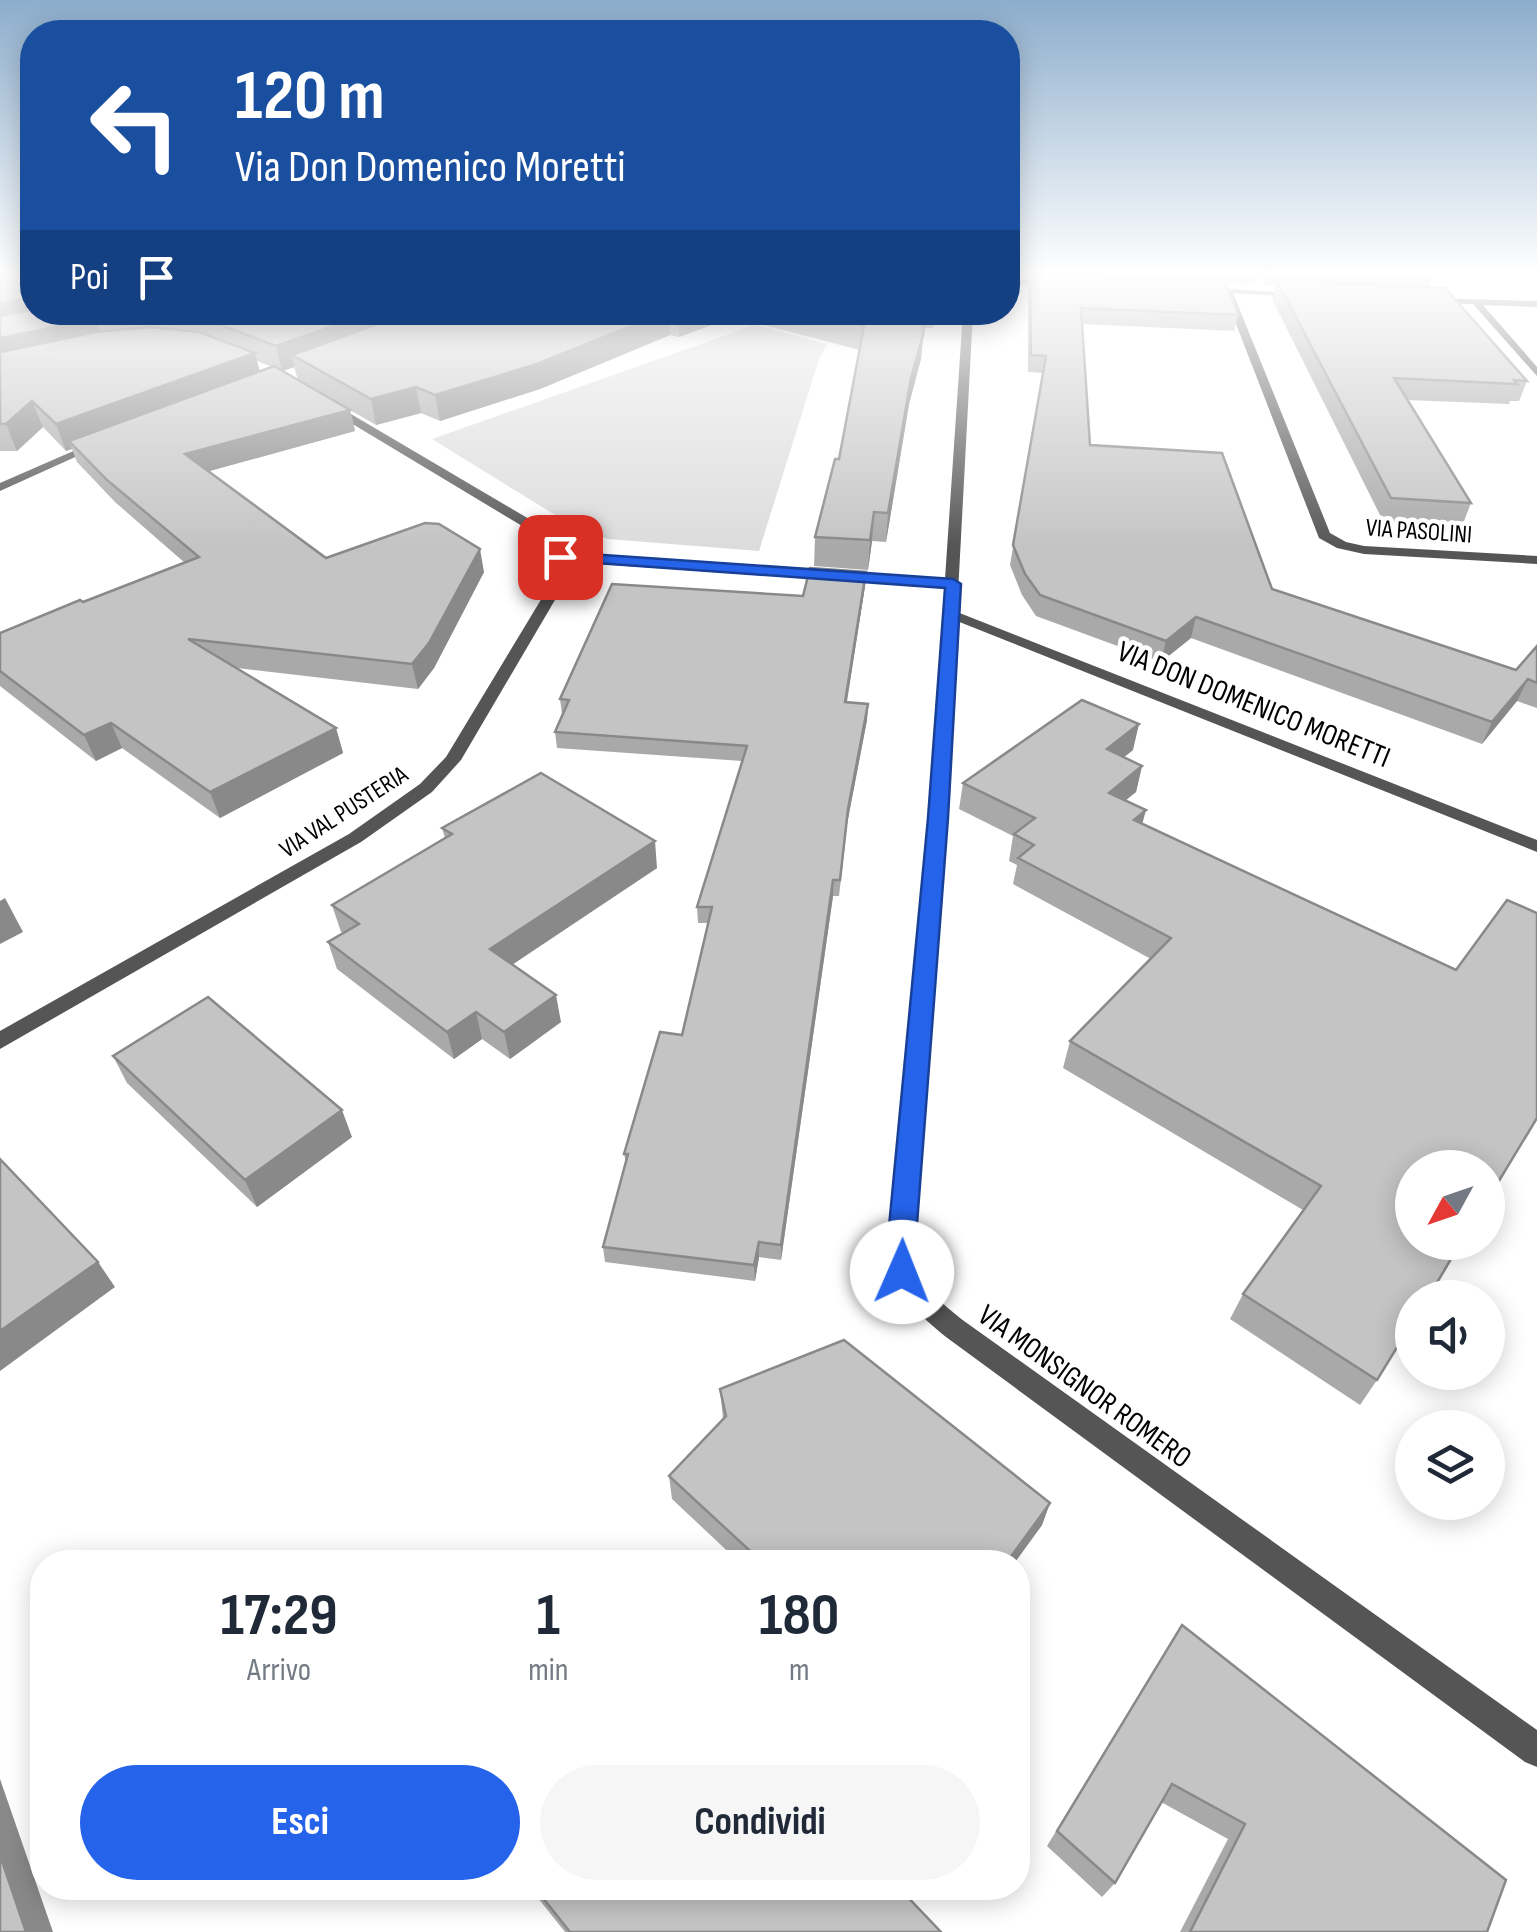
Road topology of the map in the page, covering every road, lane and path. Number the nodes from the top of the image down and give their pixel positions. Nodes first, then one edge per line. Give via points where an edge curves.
1 (965, 366) edge
2 (1257, 366) edge
3 (314, 396) edge
4 (114, 438) edge
5 (0, 487) edge
6 (560, 557) junction
7 (1537, 560) edge
8 (953, 584) junction
9 (951, 614) junction
10 (1537, 846) edge
11 (0, 1040) edge
12 (1537, 1750) edge

1 - 8 street, VIA MONSIGNOR ROMERO
2 - 7 street, VIA PASOLINI via 1324,534 1364,550
3 - 6 street via 553,538
4 - 5 street
6 - 8 street
6 - 11 street, VIA VAL PUSTERIA via 564,566 555,588 453,760 426,788 355,838
8 - 9 street, VIA MONSIGNOR ROMERO
9 - 10 street, VIA DON DOMENICO MORETTI
9 - 12 street, VIA MONSIGNOR ROMERO via 902,1272 917,1298 955,1328

